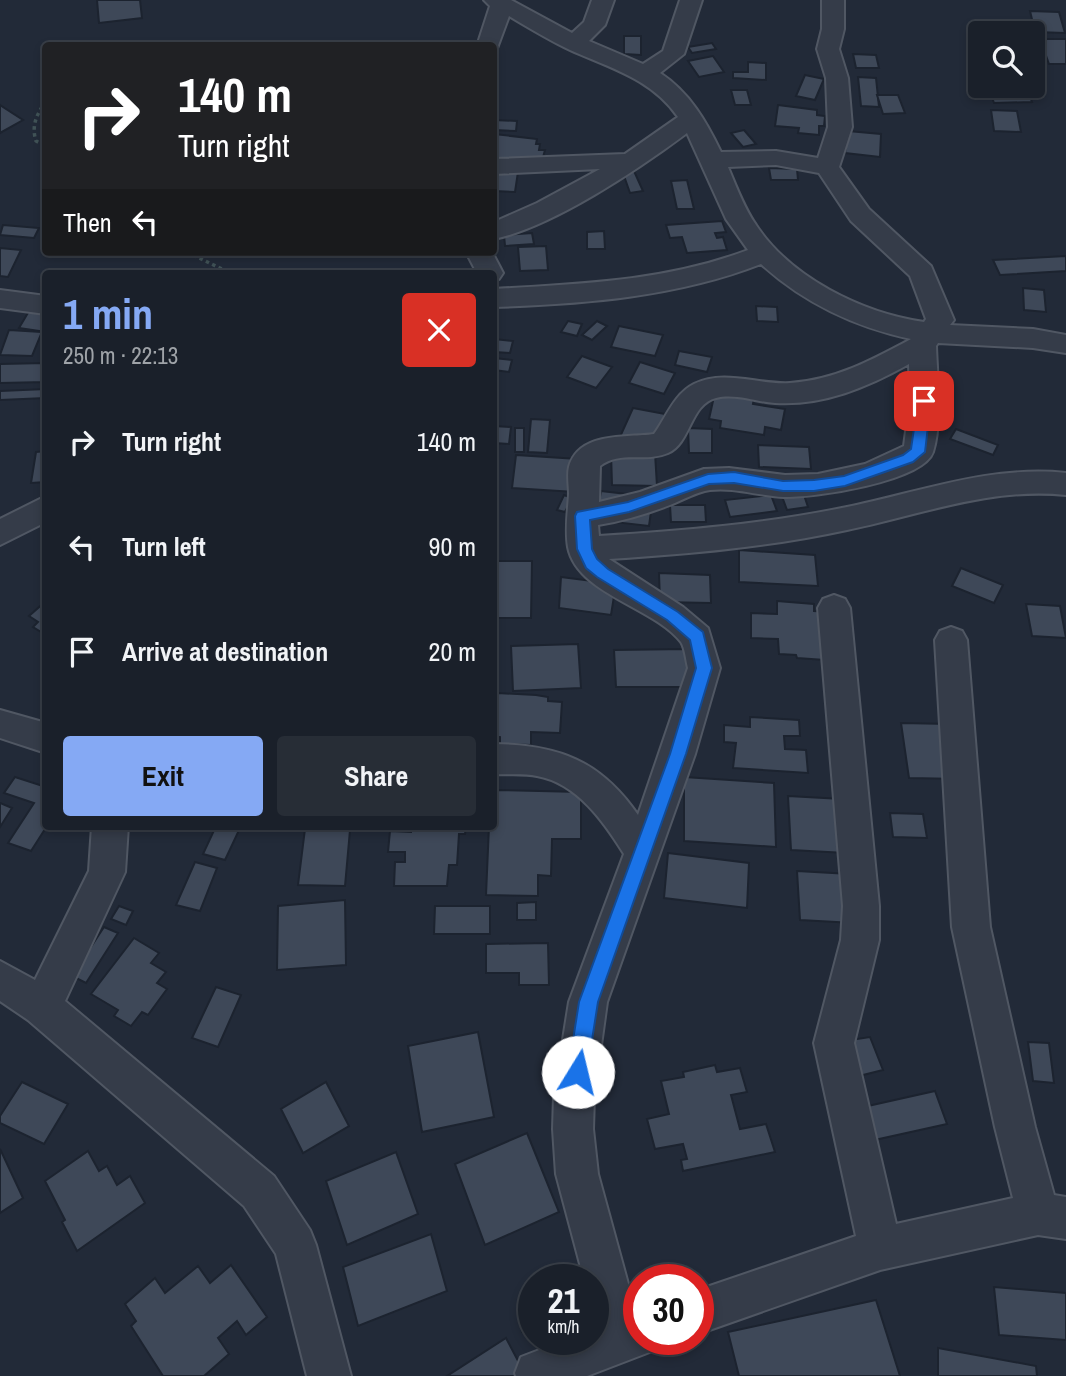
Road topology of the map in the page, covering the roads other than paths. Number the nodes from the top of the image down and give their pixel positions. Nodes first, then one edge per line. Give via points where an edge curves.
1 (603, 0) edge
2 (691, 0) edge
3 (833, 0) edge
4 (499, 2) edge
5 (489, 42) edge
6 (575, 43) junction
7 (645, 74) junction
8 (692, 118) junction
9 (713, 160) junction
10 (629, 161) junction
11 (497, 166) edge
12 (827, 167) junction
13 (497, 230) edge
14 (766, 253) junction
15 (497, 292) edge
16 (0, 299) edge
17 (42, 304) edge
18 (927, 339) junction
19 (1066, 344) edge
20 (1066, 484) edge
21 (42, 509) edge
22 (0, 533) edge
23 (583, 533) junction
24 (834, 608) dead end
25 (951, 640) dead end
26 (0, 724) edge
27 (42, 737) edge
28 (497, 759) edge
29 (110, 830) edge
30 (641, 850) junction
31 (0, 979) edge
32 (42, 1007) junction
33 (1052, 1216) edge
34 (880, 1249) junction
35 (714, 1306) edge
36 (623, 1313) edge
37 (623, 1340) edge
38 (537, 1373) dead end
39 (329, 1376) edge

1 - 6 street via 594,24
2 - 7 street via 673,54
3 - 12 street via 828,49 841,118
4 - 5 street
4 - 6 street
6 - 7 street
7 - 8 street via 671,93
8 - 9 street
8 - 10 street
9 - 12 street via 776,158
9 - 14 street via 740,222
10 - 11 street
10 - 13 street via 535,215
12 - 18 street via 860,215 922,272 940,320
14 - 15 street via 740,265 684,278 592,290
14 - 18 street via 800,282 842,307
16 - 17 street
18 - 19 street via 1008,337
18 - 23 street via 862,377 830,388 771,393 720,387 706,391 694,398 657,446 599,450 584,467
18 - 23 street via 923,426 918,452 908,459 845,481 814,486 708,479 629,507
20 - 23 street via 1004,482 842,520 670,545
21 - 22 street
23 - 30 street via 592,564 697,637 704,668 678,754
24 - 34 street via 861,906 860,940 834,1043
25 - 33 street via 971,927 1015,1126
26 - 27 street
28 - 30 street via 539,761 565,770 600,793
29 - 32 street via 107,873
30 - 36 street via 588,1002 574,1096 577,1174
31 - 32 street
32 - 39 street via 259,1191 295,1245
33 - 34 street
34 - 35 street
37 - 38 street

